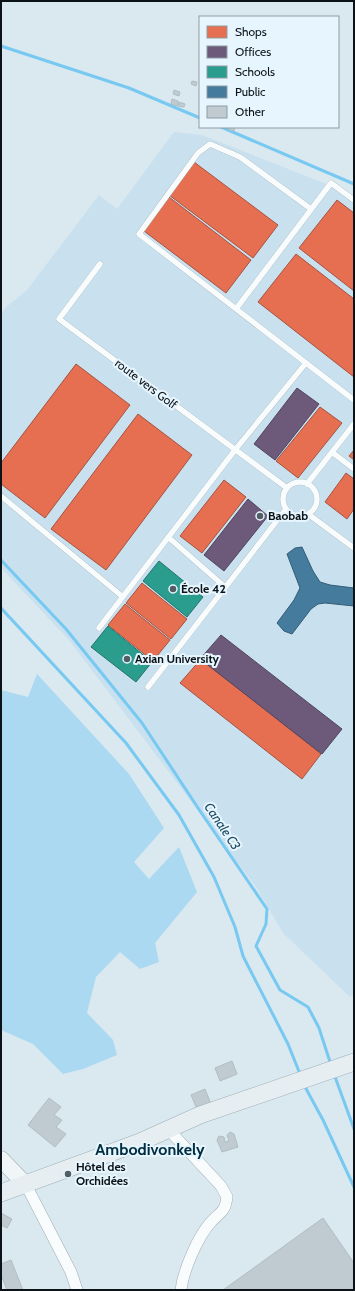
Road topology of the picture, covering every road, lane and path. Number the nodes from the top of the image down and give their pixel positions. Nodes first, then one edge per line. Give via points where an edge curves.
1 (354, 200) edge
2 (311, 209) junction
3 (100, 264) dead end
4 (236, 309) junction
5 (306, 363) junction
6 (354, 400) edge
7 (354, 424) edge
8 (235, 450) junction
9 (333, 453) junction
10 (354, 469) edge
11 (307, 484) junction
12 (287, 488) junction
13 (1, 496) edge
14 (286, 509) junction
15 (308, 514) junction
16 (168, 538) junction
17 (354, 548) edge
18 (225, 587) junction
19 (122, 597) junction
20 (98, 628) dead end
21 (148, 686) dead end
22 (350, 1064) edge
23 (168, 1129) junction
24 (1, 1159) edge
25 (26, 1185) junction
26 (1, 1193) edge
27 (77, 1290) edge
28 (181, 1290) edge

1 - 2 lane via 331,184
2 - 4 lane
2 - 4 lane via 240,157 210,144 198,153 139,234
3 - 8 lane, route vers Golf via 60,319
4 - 5 lane
5 - 6 lane
5 - 8 lane
7 - 9 lane
8 - 12 lane, route vers Golf
8 - 16 lane
9 - 10 lane
9 - 11 lane
11 - 12 lane via 297,483
11 - 15 lane via 314,490 316,501 315,507
12 - 14 lane via 283,499
13 - 19 lane
14 - 15 lane via 297,516
14 - 18 lane
15 - 17 lane
16 - 18 lane
16 - 19 lane
18 - 21 lane
19 - 20 lane
22 - 23 main road via 200,1115
23 - 25 main road
23 - 28 street via 215,1180 227,1197 223,1212 210,1222 196,1246
24 - 25 main road
25 - 26 main road
25 - 27 street via 71,1272

